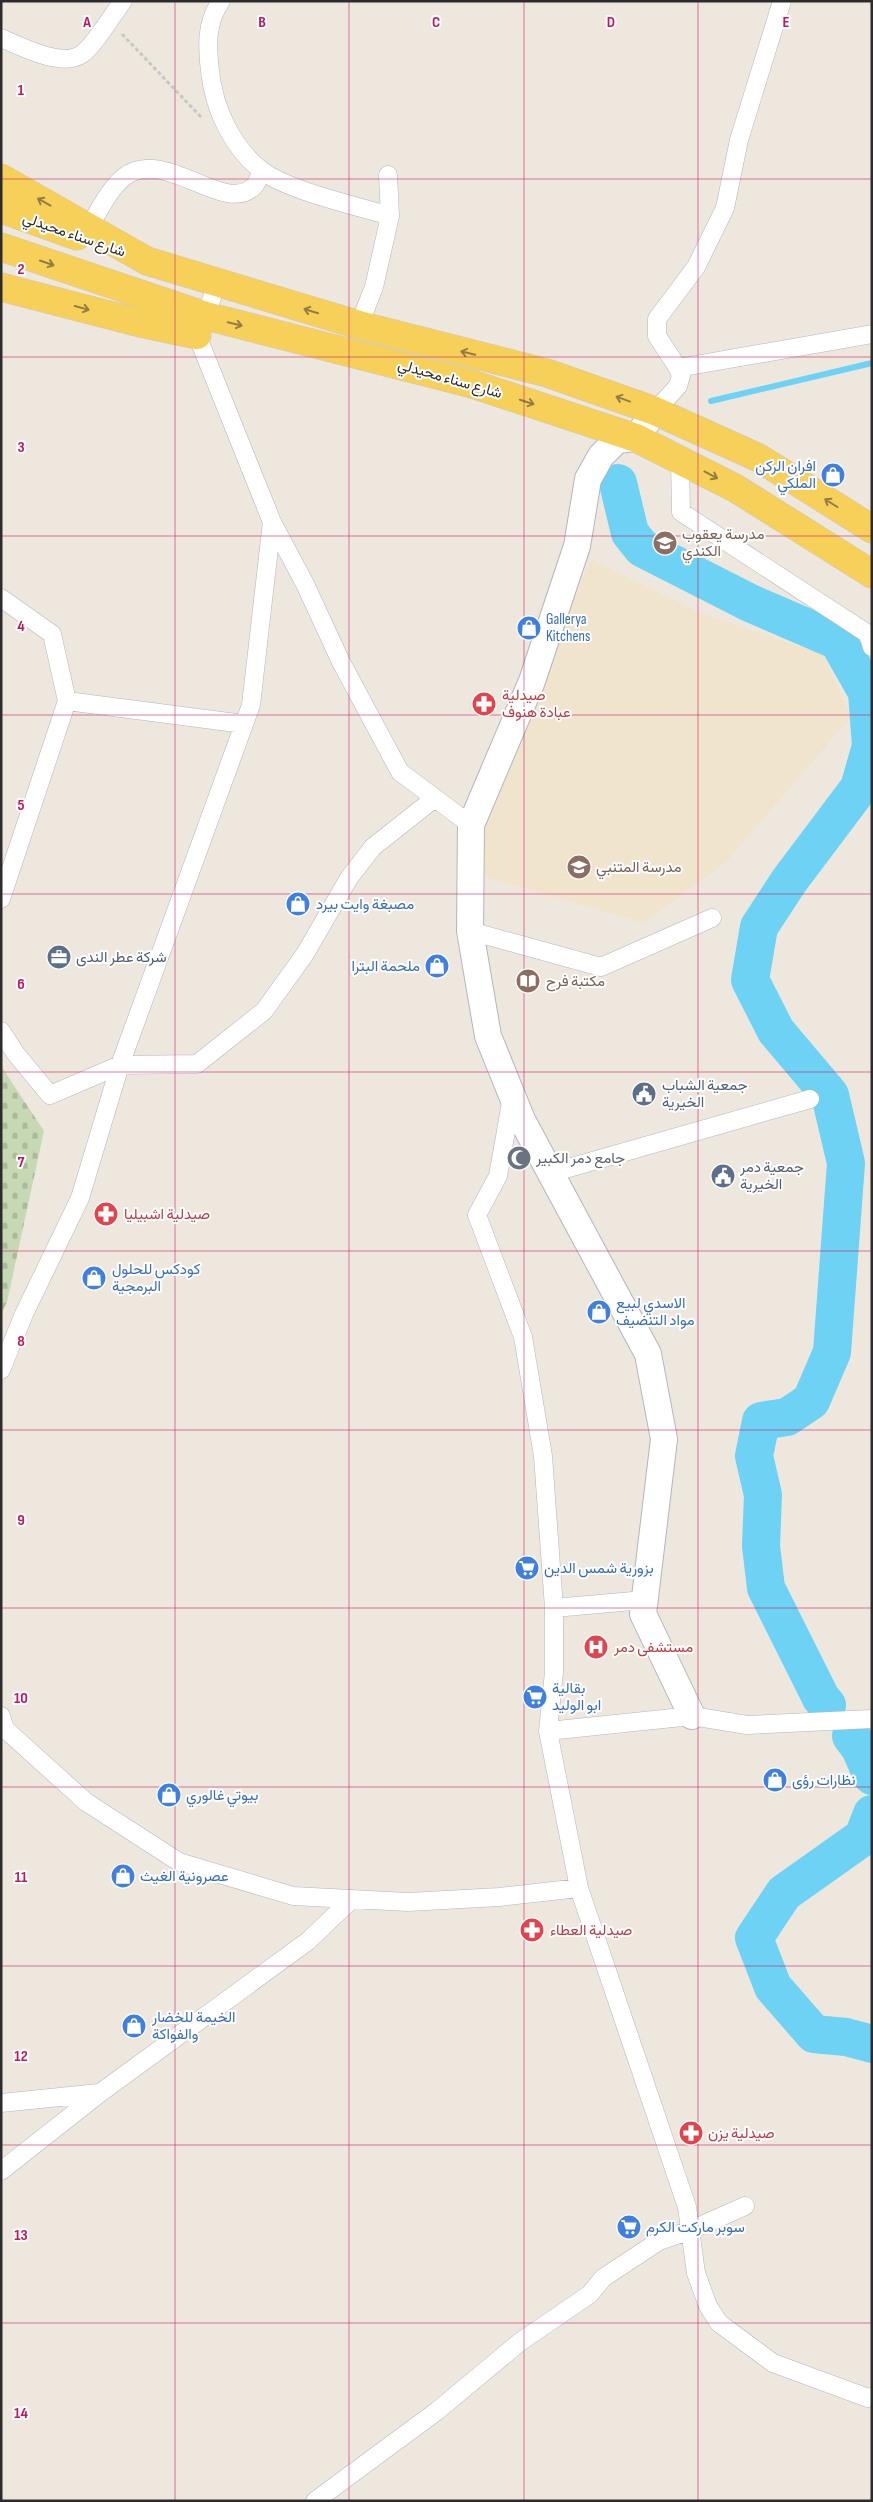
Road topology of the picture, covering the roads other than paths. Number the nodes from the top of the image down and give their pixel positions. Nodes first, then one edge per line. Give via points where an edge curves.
1 (123, 1) edge
2 (221, 1) edge
3 (782, 1) edge
4 (1, 38) edge
5 (262, 171) junction
6 (388, 175) dead end
7 (1, 178) edge
8 (1, 209) edge
9 (390, 216) junction
10 (89, 227) junction
11 (1, 247) edge
12 (147, 261) junction
13 (217, 282) junction
14 (1, 287) edge
15 (359, 325) junction
16 (201, 326) junction
17 (872, 334) edge
18 (678, 368) junction
19 (655, 411) junction
20 (636, 438) junction
21 (680, 458) junction
22 (272, 522) junction
23 (872, 529) edge
24 (872, 574) edge
25 (1, 598) edge
26 (872, 647) edge
27 (67, 701) junction
28 (244, 724) junction
29 (435, 798) junction
30 (471, 825) junction
31 (1, 899) edge
32 (712, 918) dead end
33 (470, 931) junction
34 (1, 1031) edge
35 (120, 1066) junction
36 (512, 1097) junction
37 (810, 1099) dead end
38 (551, 1174) junction
39 (1, 1370) edge
40 (644, 1600) junction
41 (554, 1608) junction
42 (1, 1716) edge
43 (692, 1716) junction
44 (872, 1719) edge
45 (548, 1731) junction
46 (579, 1888) junction
47 (352, 1899) junction
48 (100, 2093) junction
49 (1, 2103) edge
50 (1, 2171) edge
51 (745, 2206) dead end
52 (691, 2230) junction
53 (872, 2397) edge
54 (315, 2501) edge

1 - 4 street via 83,53 71,59 28,50
2 - 5 street via 213,13 208,31 211,78 226,128 244,155
3 - 18 street via 739,140 725,208 696,267 657,319 657,336
5 - 9 street via 281,181
5 - 10 street via 254,185 244,192 227,193 165,170 135,171 108,196
6 - 9 street
10 -> 7 main road
8 - 12 main road, شارع سناء محيدلي
9 - 15 street via 374,287
10 - 12 main road
11 -> 16 main road, شارع سناء محيدلي
12 - 13 main road
15 -> 13 main road
13 - 16 street
14 -> 16 main road via 140,323
19 -> 15 main road via 547,372
16 -> 20 main road, شارع سناء محيدلي via 472,384
16 - 22 street
17 - 18 street
18 - 19 street via 681,376 678,386
19 - 20 street
23 -> 19 main road via 759,458
20 - 21 main road, شارع سناء محيدلي
20 - 30 street via 617,440 601,456 588,479 576,546 532,681
21 -> 24 main road, شارع سناء محيدلي via 735,488
21 - 26 street via 681,512 868,634
22 - 28 street via 251,705
22 - 29 street via 400,772
25 - 27 street via 52,634
27 - 28 street
27 - 31 street
28 - 35 street
29 - 30 street
29 - 35 street via 373,847 349,878 305,954 264,1011 197,1064
30 - 33 street
32 - 33 street via 601,967
33 - 36 street via 488,1036
34 - 35 street via 50,1095
35 - 39 street via 80,1198
36 - 38 street
36 - 41 street via 498,1176 477,1215 523,1338 543,1456
37 - 38 street
38 - 40 street via 648,1354 664,1439
40 - 41 street
40 - 43 street via 643,1614
41 - 45 street via 554,1672
42 - 47 street via 5,1729 86,1802 179,1862 293,1896
43 - 44 street via 747,1725
43 - 45 street
45 - 46 street
46 - 47 street via 408,1902
46 - 52 street via 687,2207
47 - 48 street via 308,1941
48 - 49 street
48 - 50 street
51 - 52 street
52 - 53 street via 696,2273 718,2323 773,2363
52 - 54 street via 659,2241 603,2278 590,2294 520,2342 437,2411

